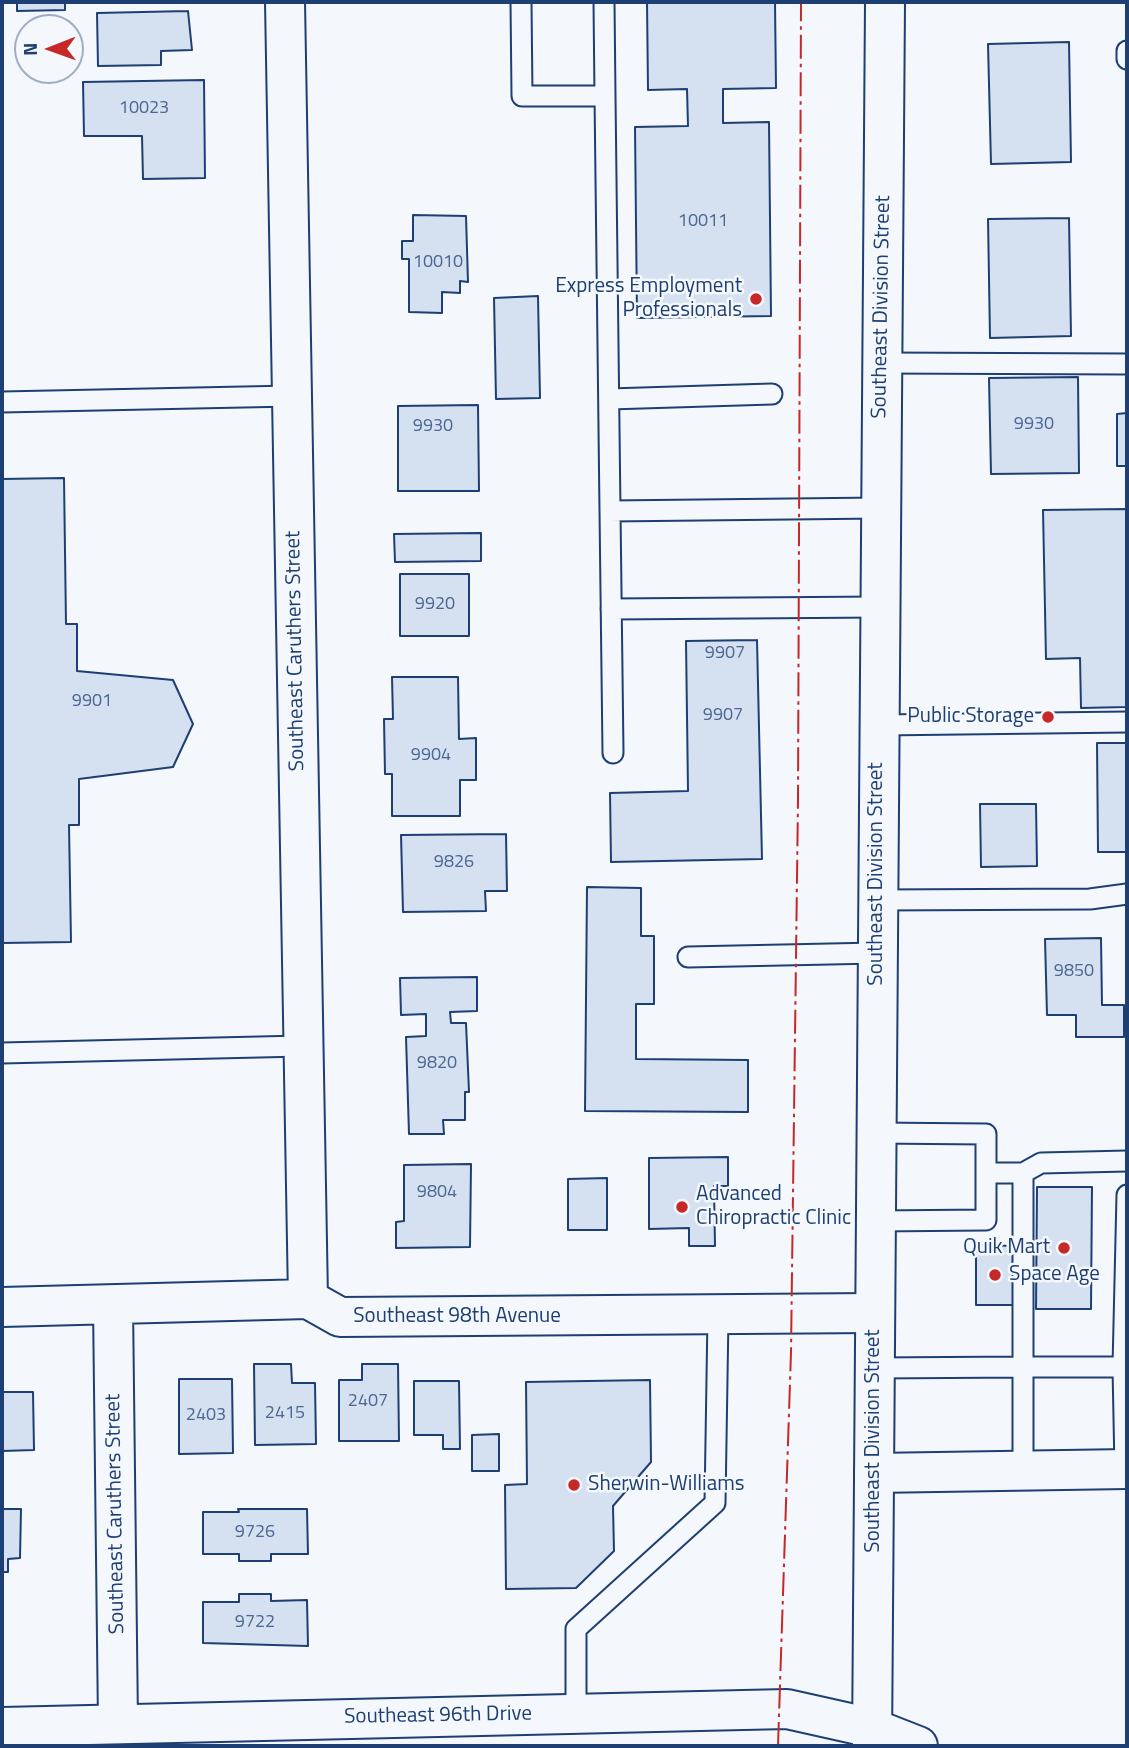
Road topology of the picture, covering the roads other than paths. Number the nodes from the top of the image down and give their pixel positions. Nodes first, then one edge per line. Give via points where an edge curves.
1 (285, 2) edge
2 (521, 2) edge
3 (604, 2) edge
4 (885, 2) edge
5 (1127, 51) edge
6 (1127, 60) edge
7 (605, 96) junction
8 (881, 363) junction
9 (1127, 365) edge
10 (772, 394) dead end
11 (292, 396) junction
12 (609, 399) junction
13 (2, 402) edge
14 (880, 508) junction
15 (610, 511) junction
16 (880, 607) junction
17 (611, 610) junction
18 (1127, 722) edge
19 (879, 725) junction
20 (613, 753) dead end
21 (1127, 894) edge
22 (877, 900) junction
23 (877, 953) junction
24 (688, 957) dead end
25 (303, 1045) junction
26 (2, 1053) edge
27 (875, 1133) junction
28 (1127, 1161) edge
29 (986, 1173) junction
30 (1023, 1173) junction
31 (1127, 1195) edge
32 (875, 1221) junction
33 (308, 1299) junction
34 (113, 1305) junction
35 (2, 1307) edge
36 (874, 1312) junction
37 (718, 1316) junction
38 (1023, 1367) junction
39 (1123, 1367) junction
40 (874, 1368) junction
41 (1126, 1469) edge
42 (1023, 1471) junction
43 (874, 1473) junction
44 (576, 1713) junction
45 (118, 1724) junction
46 (2, 1727) edge
47 (872, 1737) edge
48 (918, 1746) edge

1 - 11 main road, Southeast Caruthers Street
2 - 7 lane via 522,96
3 - 7 lane
4 - 8 main road, Southeast Division Street
5 - 6 lane
7 - 12 lane
8 - 9 lane
8 - 14 main road, Southeast Division Street
10 - 12 lane
11 - 13 lane
11 - 25 main road, Southeast Caruthers Street
12 - 15 lane
14 - 15 lane
14 - 16 main road, Southeast Division Street
15 - 17 lane
16 - 17 lane
16 - 19 main road, Southeast Division Street
17 - 20 lane
18 - 19 lane
19 - 22 main road, Southeast Division Street
21 - 22 lane via 1090,899
22 - 23 main road, Southeast Division Street
23 - 24 lane
23 - 27 main road, Southeast Division Street
25 - 26 lane
25 - 33 main road, Southeast Caruthers Street
27 - 29 lane via 986,1134
27 - 32 main road, Southeast Division Street
28 - 30 lane via 1041,1163
29 - 30 lane
29 - 32 lane via 986,1220
30 - 38 lane
31 - 39 lane
32 - 36 main road, Southeast Division Street
33 - 34 main road
33 - 37 main road, Southeast 98th Avenue via 340,1317
34 - 35 main road
34 - 45 main road, Southeast Caruthers Street
36 - 37 main road, Southeast 98th Avenue
36 - 40 main road, Southeast Division Street
37 - 44 lane via 715,1503 576,1629
38 - 39 lane
38 - 40 lane
38 - 42 lane
39 - 41 lane
40 - 43 main road, Southeast Division Street
41 - 42 main road
42 - 43 main road
43 - 47 main road, Southeast Division Street
44 - 45 main road, Southeast 96th Drive
44 - 47 main road, Southeast 96th Drive via 787,1709
45 - 46 main road, Southeast 96th Drive
47 - 48 main road, Southeast 96th Drive

